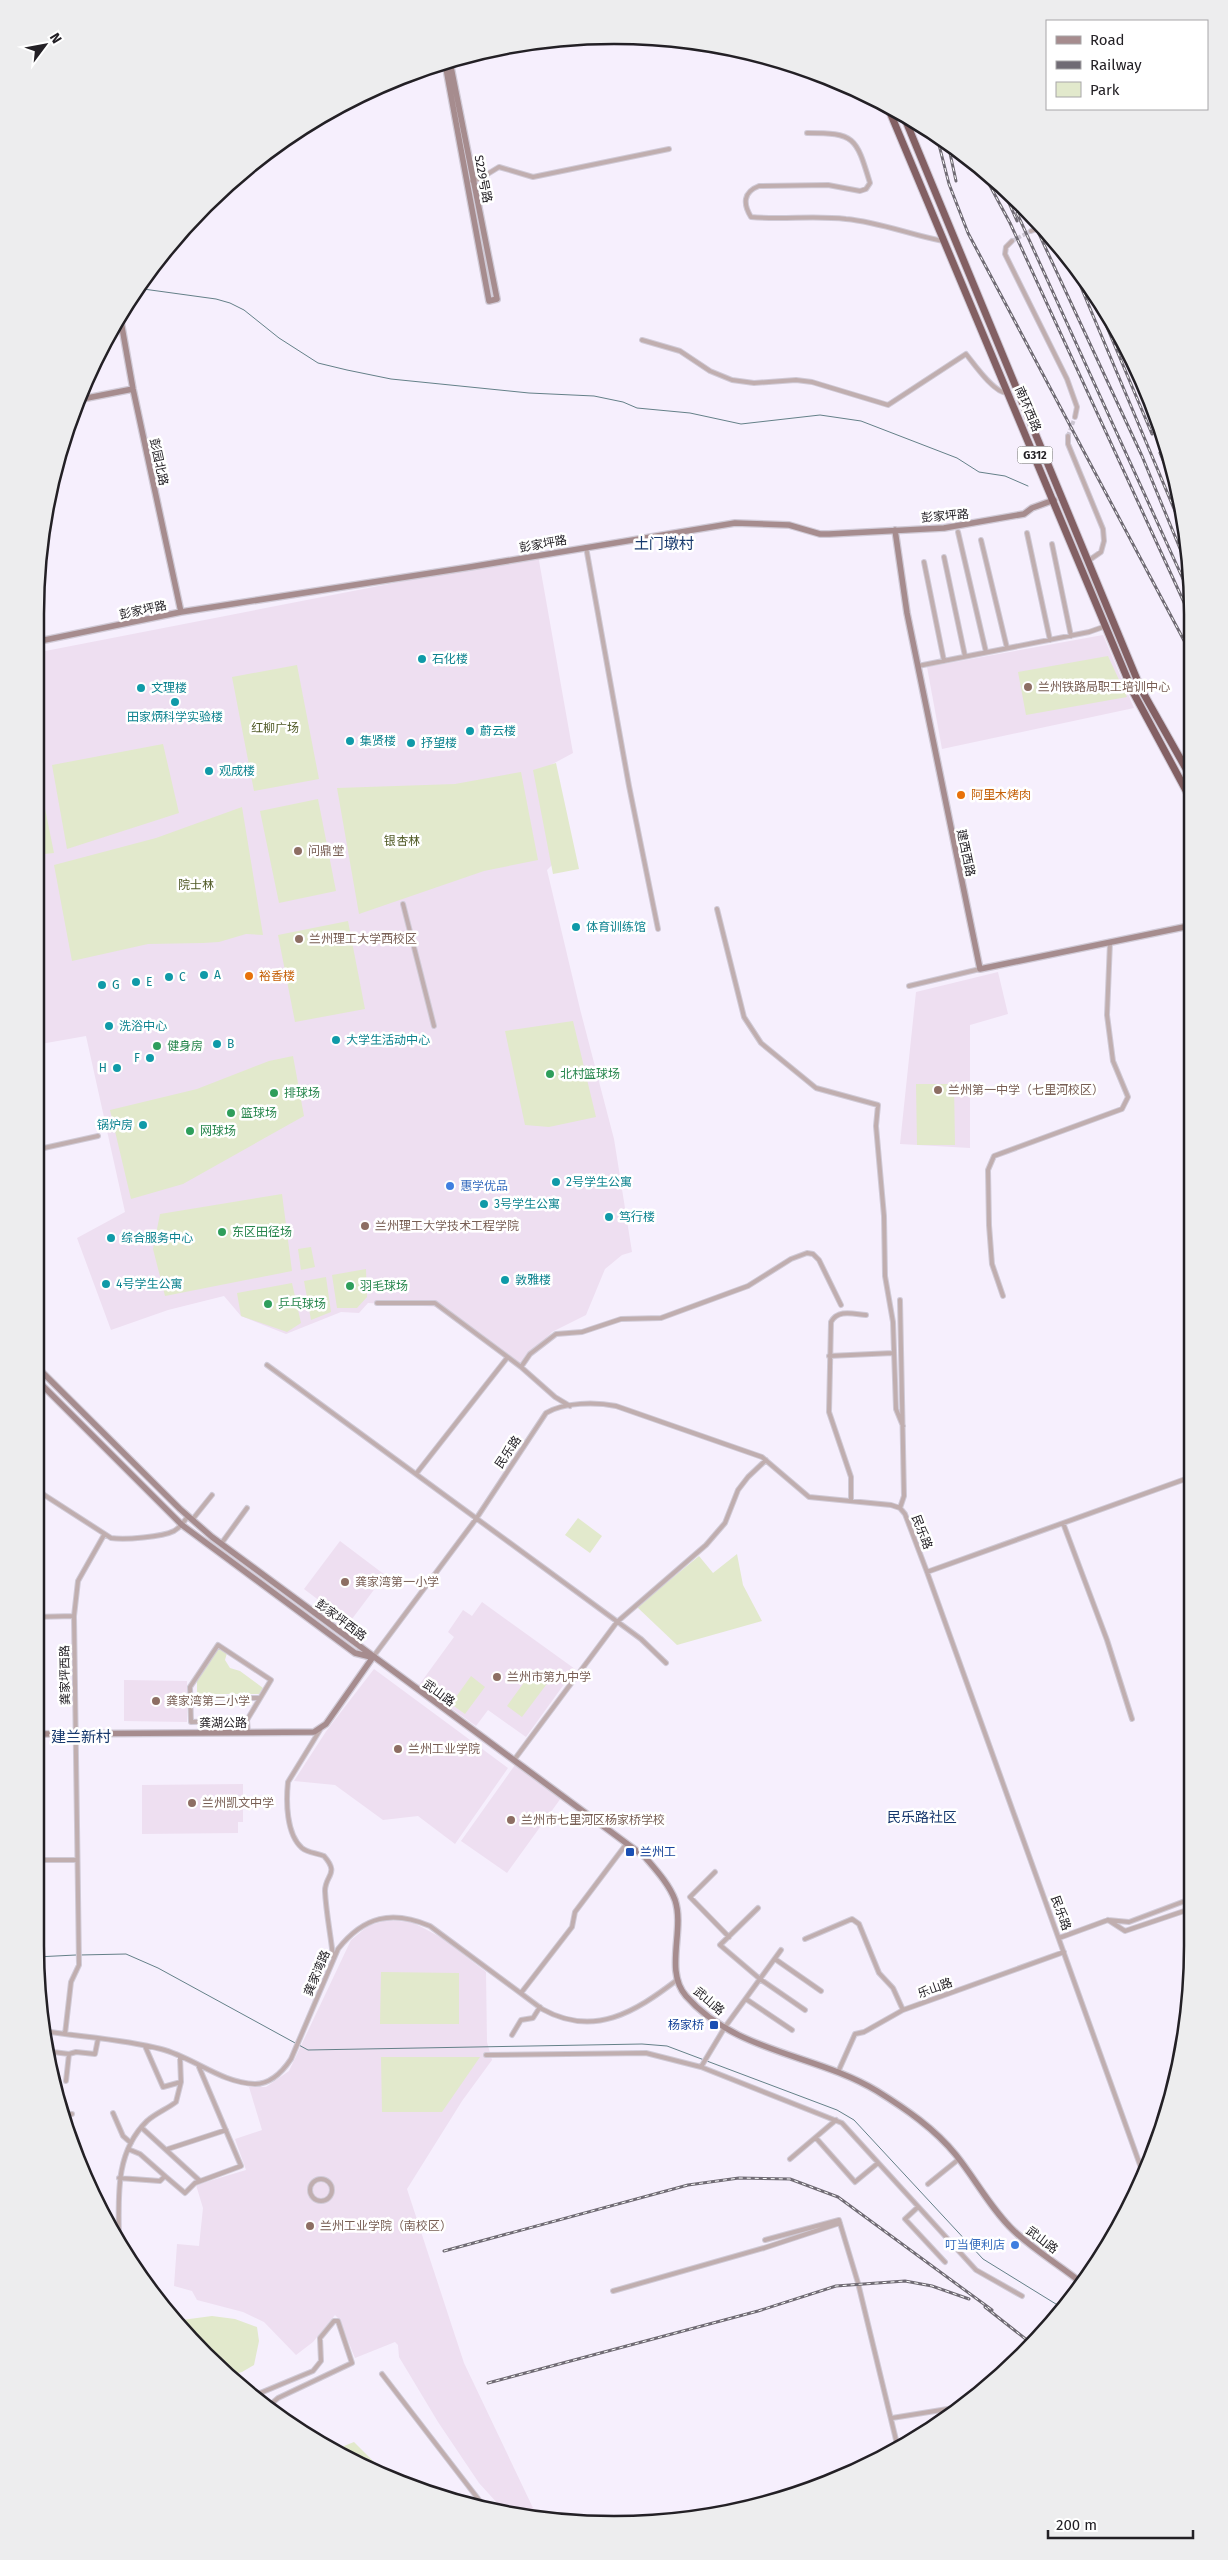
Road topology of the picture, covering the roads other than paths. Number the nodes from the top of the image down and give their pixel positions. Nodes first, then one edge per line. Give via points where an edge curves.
1 (451, 68) edge
2 (446, 69) edge
3 (892, 116) edge
4 (908, 125) edge
5 (807, 133) dead end
6 (669, 149) dead end
7 (470, 182) junction
8 (1035, 230) edge
9 (1031, 232) tunnel mouth
10 (1012, 241) dead end
11 (946, 242) junction
12 (122, 326) edge
13 (642, 340) dead end
14 (133, 389) junction
15 (1009, 392) junction
16 (86, 398) edge
17 (1075, 417) tunnel mouth
18 (1068, 436) tunnel mouth
19 (1054, 500) junction
20 (895, 530) junction
21 (958, 532) dead end
22 (1027, 533) dead end
23 (982, 540) dead end
24 (1052, 544) dead end
25 (586, 547) junction
26 (944, 557) dead end
27 (1088, 561) junction
28 (924, 562) dead end
29 (181, 612) junction
30 (1113, 623) junction
31 (1105, 626) junction
32 (1071, 636) junction
33 (44, 640) edge
34 (1050, 640) junction
35 (1006, 648) junction
36 (986, 652) junction
37 (965, 656) junction
38 (944, 660) junction
39 (918, 666) junction
40 (1184, 765) edge
41 (1184, 787) edge
42 (403, 904) dead end
43 (717, 909) dead end
44 (1184, 927) edge
45 (658, 929) dead end
46 (1110, 942) junction
47 (980, 969) junction
48 (908, 986) dead end
49 (434, 1026) dead end
50 (98, 1136) dead end
51 (44, 1148) edge
52 (1003, 1296) dead end
53 (900, 1300) dead end
54 (377, 1303) dead end
55 (841, 1305) dead end
56 (866, 1315) dead end
57 (893, 1353) junction
58 (829, 1356) junction
59 (507, 1358) junction
60 (267, 1365) dead end
61 (521, 1367) junction
62 (44, 1374) edge
63 (44, 1387) edge
64 (571, 1406) junction
65 (903, 1426) junction
66 (766, 1460) junction
67 (416, 1474) junction
68 (1184, 1480) edge
69 (44, 1495) edge
70 (212, 1495) dead end
71 (851, 1500) junction
72 (247, 1508) dead end
73 (900, 1508) junction
74 (190, 1518) junction
75 (476, 1519) junction
76 (1063, 1523) junction
77 (182, 1525) junction
78 (104, 1534) junction
79 (221, 1544) junction
80 (927, 1572) junction
81 (74, 1616) junction
82 (44, 1617) edge
83 (617, 1622) junction
84 (373, 1657) junction
85 (666, 1663) dead end
86 (191, 1698) junction
87 (260, 1698) junction
88 (1132, 1719) dead end
89 (247, 1720) junction
90 (320, 1730) junction
91 (248, 1733) junction
92 (44, 1734) edge
93 (75, 1734) junction
94 (514, 1760) junction
95 (627, 1842) junction
96 (44, 1860) edge
97 (76, 1860) junction
98 (715, 1872) dead end
99 (1184, 1901) edge
100 (758, 1908) dead end
101 (1184, 1911) edge
102 (1108, 1920) junction
103 (729, 1937) junction
104 (1059, 1938) junction
105 (805, 1939) dead end
106 (781, 1950) dead end
107 (1064, 1952) junction
108 (775, 1959) junction
109 (334, 1960) junction
110 (760, 1979) junction
111 (677, 1980) junction
112 (820, 1991) dead end
113 (521, 1994) junction
114 (746, 1998) junction
115 (540, 2007) junction
116 (805, 2010) dead end
117 (903, 2010) junction
118 (725, 2027) junction
119 (792, 2030) dead end
120 (51, 2032) edge
121 (65, 2034) junction
122 (512, 2035) dead end
123 (98, 2039) junction
124 (145, 2046) junction
125 (54, 2052) edge
126 (70, 2054) junction
127 (486, 2055) dead end
128 (180, 2057) junction
129 (701, 2065) junction
130 (199, 2067) junction
131 (838, 2072) junction
132 (66, 2081) dead end
133 (181, 2082) junction
134 (113, 2113) dead end
135 (836, 2120) junction
136 (142, 2128) junction
137 (226, 2130) junction
138 (816, 2138) junction
139 (130, 2143) junction
140 (128, 2149) junction
141 (168, 2149) junction
142 (790, 2159) dead end
143 (959, 2159) junction
144 (878, 2163) junction
145 (1140, 2166) edge
146 (166, 2176) junction
147 (120, 2178) junction
148 (200, 2181) junction
149 (928, 2184) dead end
150 (310, 2186) joint
151 (918, 2207) junction
152 (840, 2223) junction
153 (119, 2229) edge
154 (765, 2240) dead end
155 (945, 2262) dead end
156 (1076, 2279) edge
157 (613, 2291) dead end
158 (1022, 2296) dead end
159 (382, 2374) dead end
160 (261, 2393) edge
161 (273, 2402) edge
162 (946, 2409) edge
163 (892, 2418) junction
164 (897, 2441) edge
165 (479, 2500) edge

1 - 7 street, S229号路
2 - 7 street, S229号路
3 - 11 highway, 南环西路 / G312
4 - 27 highway, 南环西路 / G312
5 - 11 street via 838,133 853,140 870,183 866,189 860,191 828,185 759,186 747,194 745,204 751,217 848,219
6 - 7 street via 533,177 499,167
7 - 7 street, S229号路 via 489,301 497,299
8 - 9 street
10 - 17 street via 1006,246 1005,254 1067,379 1077,407
11 - 15 highway, 南环西路 / G312
12 - 14 street, 彭园北路
13 - 15 street via 680,351 710,371 732,380 812,382 888,405 966,354 994,386 1004,393
14 - 16 street
14 - 29 street, 彭园北路
15 - 19 highway, 南环西路 / G312
18 - 27 street via 1068,444 1104,533 1101,552
19 - 20 street, 彭家坪路 via 1024,514 998,520 944,528
19 - 31 highway, 南环西路 / G312
20 - 25 street, 彭家坪路 via 820,534 789,525 735,523
20 - 39 street, 建西西路
21 - 36 street
22 - 34 street
23 - 35 street
24 - 32 street
25 - 29 street, 彭家坪路
25 - 45 street
26 - 37 street
27 - 30 highway, 南环西路 / G312
28 - 38 street
29 - 33 street, 彭家坪路
30 - 31 street
30 - 40 highway, 南环西路 / G312 via 1141,688
31 - 32 street
31 - 41 highway, 南环西路 / G312 via 1133,692
32 - 34 street
34 - 35 street
35 - 36 street
36 - 37 street
37 - 38 street
38 - 39 street
39 - 47 street, 建西西路
42 - 49 street
43 - 57 street via 744,1017 761,1043 816,1088 878,1105 876,1126 884,1216 885,1276 893,1322
44 - 46 street
46 - 47 street
46 - 52 street via 1107,1016 1113,1061 1128,1097 1127,1102 1122,1109 994,1156 988,1170 989,1225 992,1264
47 - 48 street
50 - 51 street
53 - 65 street
54 - 59 street via 435,1303
55 - 61 street via 819,1260 814,1254 807,1253 791,1259 748,1286 661,1318 622,1319 582,1332 556,1334 530,1354
56 - 58 street via 841,1313 835,1316 831,1322
57 - 58 street
57 - 65 street via 896,1409
58 - 71 street via 829,1412 851,1477
59 - 61 street
59 - 67 street
60 - 67 street
61 - 64 street via 555,1397
62 - 74 street, 彭家坪西路
63 - 77 street, 彭家坪西路
64 - 66 street, 民乐路 via 616,1406
64 - 75 street, 民乐路 via 554,1408 546,1413
65 - 73 street via 904,1496
66 - 71 street, 民乐路 via 809,1497
66 - 83 street via 738,1490 725,1523 706,1545
67 - 75 street
68 - 76 street
69 - 78 street
70 - 74 street
71 - 73 street, 民乐路
72 - 79 street
73 - 80 street, 民乐路
74 - 77 street
74 - 79 street, 彭家坪西路
75 - 83 street
75 - 84 street, 民乐路
76 - 80 street
76 - 88 street via 1107,1640
77 - 78 street via 173,1532 121,1539
77 - 84 street, 彭家坪西路 via 355,1653
78 - 81 street, 龚家坪西路 via 78,1581
79 - 84 street, 彭家坪西路
80 - 104 street, 民乐路
81 - 82 street
81 - 93 street, 龚家坪西路
83 - 85 street
83 - 94 street
84 - 90 street
84 - 94 street, 武山路
86 - 87 street
86 - 87 street via 190,1687 218,1645 270,1680
86 - 89 street via 191,1722
87 - 89 street
89 - 91 street
90 - 91 street, 龚湖公路
90 - 109 street via 288,1782 287,1791 290,1824 296,1841 310,1852 324,1856 332,1870 325,1890
91 - 93 street, 龚湖公路
92 - 93 street, 龚湖公路
93 - 97 street
94 - 95 street, 武山路
95 - 111 street, 武山路 via 655,1868 675,1900
95 - 113 street via 575,1912 572,1927
96 - 97 street
97 - 121 street via 78,1964 71,1982
98 - 103 street via 690,1897
99 - 102 street via 1129,1922
100 - 103 street
101 - 102 street via 1125,1931
102 - 104 street
103 - 110 street via 720,1945
104 - 107 street, 民乐路
105 - 117 street via 852,1919 860,1924 878,1973 892,1988
106 - 108 street
107 - 117 street, 乐山路
107 - 145 street, 民乐路
108 - 110 street
108 - 112 street
109 - 113 street, 龚家湾路 via 346,1939 363,1926 389,1916 402,1917 430,1926
109 - 130 street, 龚家湾路 via 286,2067 262,2083 246,2083
110 - 114 street
110 - 116 street
111 - 115 street, 龚家湾路 via 645,2005 628,2014 603,2020 582,2022 556,2017
111 - 118 street, 武山路 via 697,2008
113 - 115 street, 龚家湾路
114 - 118 street
114 - 119 street
115 - 122 street via 533,2018 521,2020
117 - 131 street, 乐山路 via 855,2034
118 - 129 street
118 - 131 street, 武山路 via 763,2048
120 - 121 street, 龚家湾路
121 - 123 street, 龚家湾路
123 - 124 street, 龚家湾路
123 - 126 street via 96,2054
124 - 128 street, 龚家湾路
124 - 133 street via 163,2087
125 - 126 street
126 - 132 street
127 - 129 street via 646,2053
128 - 130 street, 龚家湾路
128 - 133 street
129 - 135 street
130 - 137 street
131 - 143 street, 武山路 via 878,2092 927,2126
133 - 136 street via 176,2102 148,2120
134 - 139 street via 123,2136
135 - 138 street
135 - 144 street
136 - 139 street
136 - 141 street
137 - 141 street
137 - 148 street via 241,2166
138 - 142 street
138 - 144 street via 855,2182
139 - 140 street
140 - 146 street via 140,2154
140 - 147 street
141 - 148 street
143 - 149 street
143 - 156 street, 武山路 via 998,2214 1015,2232
144 - 151 street
146 - 147 street via 160,2181
146 - 148 street via 185,2193
147 - 153 street
150 - 150 street via 310,2194 316,2201 325,2201 331,2195 332,2186 326,2180 317,2180
151 - 155 street via 905,2219
151 - 158 street via 976,2270
152 - 154 street via 839,2220
152 - 157 street
152 - 163 street
159 - 165 street
160 - 161 street via 313,2371 320,2361 320,2338 334,2320 338,2322 352,2362
162 - 163 street
163 - 164 street

